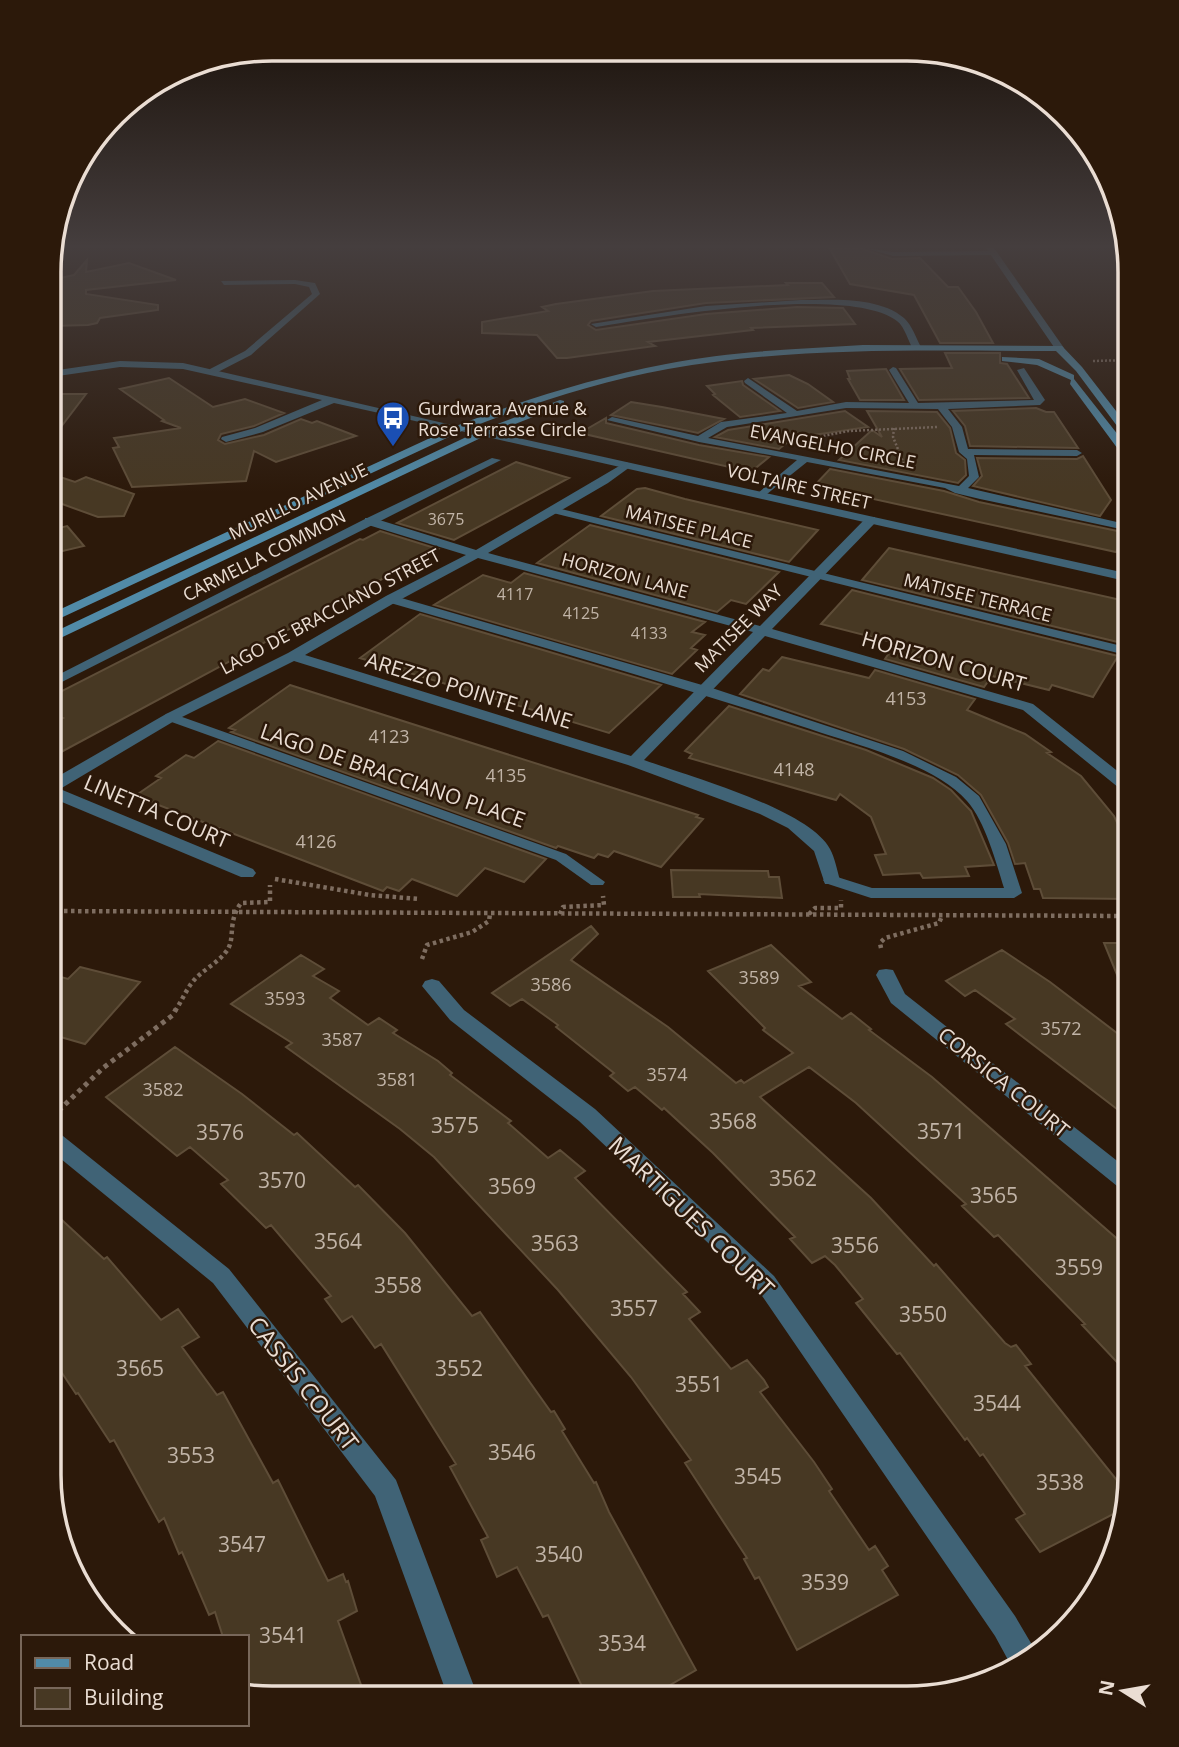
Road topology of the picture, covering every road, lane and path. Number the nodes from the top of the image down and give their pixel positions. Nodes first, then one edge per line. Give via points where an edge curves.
1 (275, 330) edge
2 (906, 330) edge
3 (1047, 330) edge
4 (916, 347) junction
5 (1061, 350) junction
6 (892, 355) junction
7 (1118, 360) edge
8 (1089, 361) dead end
9 (893, 370) dead end
10 (1021, 370) dead end
11 (213, 371) junction
12 (61, 373) edge
13 (1071, 377) junction
14 (748, 381) dead end
15 (332, 400) junction
16 (915, 405) junction
17 (941, 407) junction
18 (795, 414) junction
19 (612, 420) dead end
20 (1118, 420) edge
21 (957, 427) junction
22 (460, 428) junction
23 (894, 428) junction
24 (483, 433) junction
25 (226, 439) dead end
26 (699, 439) junction
27 (1118, 441) edge
28 (761, 449) junction
29 (964, 452) junction
30 (1077, 453) dead end
31 (806, 458) junction
32 (496, 460) dead end
33 (626, 465) junction
34 (902, 479) junction
35 (959, 491) junction
36 (762, 495) junction
37 (553, 510) junction
38 (872, 520) junction
39 (369, 521) junction
40 (1118, 526) edge
41 (477, 554) junction
42 (818, 575) junction
43 (1118, 575) edge
44 (391, 599) junction
45 (61, 614) edge
46 (763, 630) junction
47 (61, 634) edge
48 (1118, 649) edge
49 (293, 656) junction
50 (61, 678) edge
51 (704, 690) junction
52 (172, 717) junction
53 (634, 762) junction
54 (1118, 779) edge
55 (61, 783) edge
56 (61, 795) edge
57 (247, 873) dead end
58 (275, 878) dead end
59 (831, 880) junction
60 (597, 882) joint
61 (270, 885) dead end
62 (419, 899) dead end
63 (61, 911) edge
64 (235, 911) junction
65 (490, 914) junction
66 (560, 914) junction
67 (808, 915) junction
68 (942, 916) junction
69 (1117, 916) edge
70 (881, 948) dead end
71 (422, 959) dead end
72 (886, 975) dead end
73 (432, 986) dead end
74 (61, 1108) edge
75 (61, 1147) edge
76 (1117, 1174) edge
77 (1020, 1652) edge
78 (459, 1686) edge

1 - 11 lane via 248,353
2 - 4 street
3 - 5 street
4 - 5 main road, MURILLO AVENUE
4 - 22 main road, MURILLO AVENUE via 788,352 668,366 528,401
5 - 6 main road, MURILLO AVENUE
5 - 13 main road
5 - 20 main road
6 - 13 main road via 1028,360
6 - 24 main road, MURILLO AVENUE via 775,361 653,379 551,406
7 - 8 path
9 - 16 lane
10 - 17 lane, EVANGELHO CIRCLE via 1040,400 1037,403
11 - 12 street, VOLTAIRE STREET via 120,364
11 - 15 street, VOLTAIRE STREET
13 - 27 main road
14 - 18 lane, EVANGELHO CIRCLE
15 - 22 street, VOLTAIRE STREET
15 - 25 street
16 - 17 lane, EVANGELHO CIRCLE
16 - 18 lane, EVANGELHO CIRCLE via 846,405
17 - 21 lane
18 - 26 lane, EVANGELHO CIRCLE via 724,424
19 - 26 lane, EVANGELHO CIRCLE
21 - 23 path
21 - 29 lane
22 - 24 street, VOLTAIRE STREET
22 - 45 main road, MURILLO AVENUE
23 - 28 path via 811,437
23 - 34 path via 905,465
24 - 33 street, VOLTAIRE STREET
24 - 47 main road, MURILLO AVENUE
26 - 28 lane, EVANGELHO CIRCLE
28 - 31 lane, EVANGELHO CIRCLE
29 - 30 lane
29 - 35 lane via 972,458 974,477
31 - 34 lane, EVANGELHO CIRCLE
31 - 36 lane
32 - 39 lane, CARMELLA COMMON
33 - 36 street, VOLTAIRE STREET
33 - 37 street, LAGO DE BRACCIANO STREET
34 - 35 lane, EVANGELHO CIRCLE
35 - 40 lane, EVANGELHO CIRCLE
36 - 38 street, VOLTAIRE STREET
37 - 41 street, LAGO DE BRACCIANO STREET
37 - 42 lane, MATISEE PLACE
38 - 42 street, MATISEE WAY
38 - 43 street, VOLTAIRE STREET
39 - 41 street, HORIZON LANE
39 - 50 lane, CARMELLA COMMON
41 - 44 street, LAGO DE BRACCIANO STREET
41 - 46 street, HORIZON LANE
42 - 46 street, MATISEE WAY
42 - 48 lane, MATISEE TERRACE
44 - 49 street, LAGO DE BRACCIANO STREET
44 - 51 lane
46 - 51 street, MATISEE WAY
46 - 54 street, HORIZON COURT via 1028,707
49 - 52 street, LAGO DE BRACCIANO STREET
49 - 53 street, AREZZO POINTE LANE
51 - 53 street, MATISEE WAY
51 - 59 lane via 898,754 951,780 974,799 998,844 1014,893 871,893
52 - 55 street, LAGO DE BRACCIANO STREET
52 - 60 lane, LAGO DE BRACCIANO PLACE via 561,857
53 - 59 street, AREZZO POINTE LANE via 794,824 822,849
56 - 57 street, LINETTA COURT
58 - 62 path
59 - 67 path via 843,903 841,908 815,908
60 - 66 path via 604,905 563,907
61 - 64 path via 270,902 241,903
63 - 64 path
64 - 65 path
64 - 74 path via 226,953 194,980 173,1015 103,1068
65 - 66 path
65 - 71 path via 489,921 472,932 428,945
66 - 67 path
67 - 68 path
68 - 69 path
68 - 70 path via 939,923 885,938
72 - 76 street, CORSICA COURT via 898,998
73 - 77 street, MARTIGUES COURT via 457,1015 587,1115 766,1283
75 - 78 street, CASSIS COURT via 221,1276 386,1489

